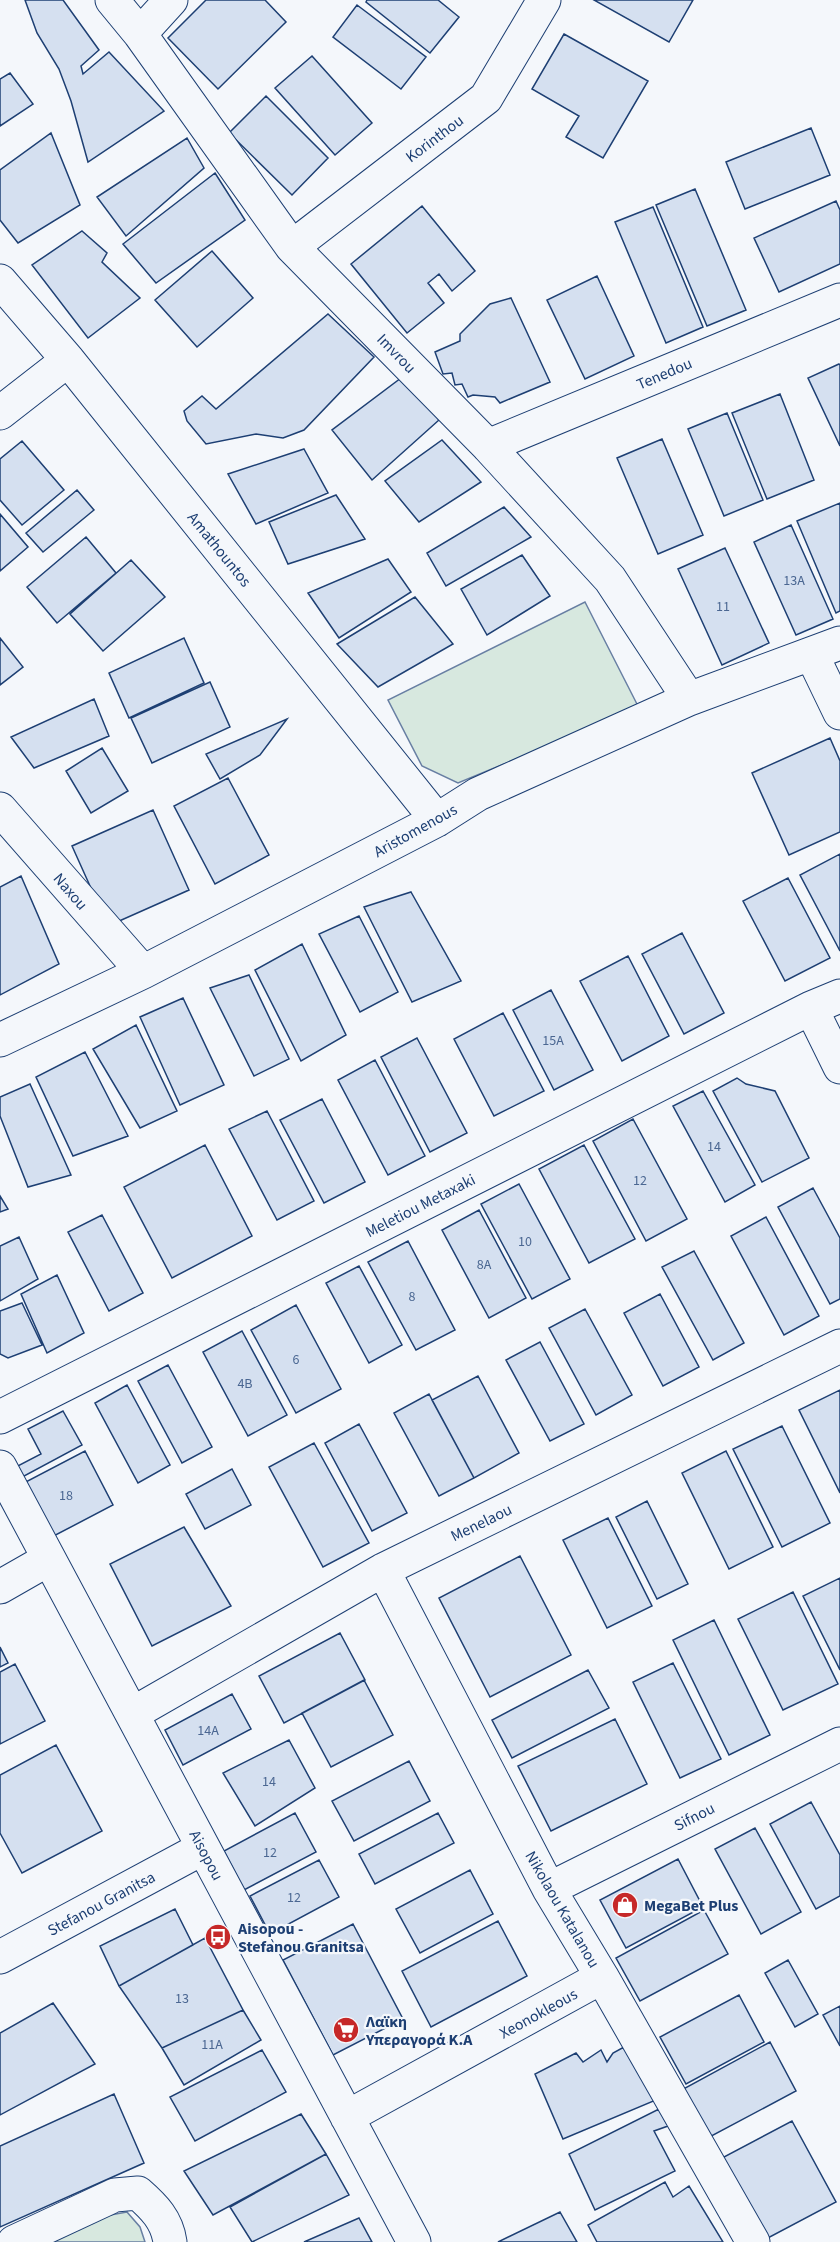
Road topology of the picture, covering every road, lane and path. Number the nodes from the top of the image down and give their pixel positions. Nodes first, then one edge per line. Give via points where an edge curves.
1 (112, 0) edge
2 (171, 0) edge
3 (544, 0) edge
4 (140, 34) junction
5 (292, 247) junction
6 (0, 282) edge
7 (840, 300) edge
8 (68, 360) junction
9 (0, 413) edge
10 (488, 446) junction
11 (826, 649) edge
12 (689, 699) junction
13 (840, 713) edge
14 (0, 809) edge
15 (437, 820) junction
16 (143, 972) junction
17 (840, 996) edge
18 (811, 1008) junction
19 (0, 1040) edge
20 (840, 1067) edge
21 (840, 1346) edge
22 (0, 1417) edge
23 (0, 1467) edge
24 (49, 1559) junction
25 (383, 1570) junction
26 (0, 1587) edge
27 (132, 1714) junction
28 (840, 1744) edge
29 (203, 1848) junction
30 (549, 1889) junction
31 (0, 1957) edge
32 (602, 1977) junction
33 (347, 2118) junction
34 (14, 2242) edge
35 (170, 2242) edge
36 (414, 2242) edge
37 (753, 2242) edge

1 - 4 street, Imvrou
2 - 4 street
3 - 5 street, Korinthou via 486,98
4 - 5 street, Imvrou
5 - 10 street, Imvrou
6 - 8 street, Amathountos
7 - 10 street, Tenedou
8 - 9 street
8 - 15 street, Amathountos
10 - 12 street, Imvrou via 610,579
11 - 12 street, Aristomenous
11 - 13 street
12 - 15 street, Aristomenous via 478,794
14 - 16 street, Naxou
15 - 16 street, Aristomenous
16 - 19 street, Aristomenous
17 - 18 street, Meletiou Metaxaki
18 - 20 street
18 - 22 street, Meletiou Metaxaki
21 - 25 street, Menelaou
23 - 24 street, Aisopou
24 - 26 street
24 - 27 street, Aisopou
25 - 27 street, Menelaou
25 - 30 street, Nikolaou Katalanou
27 - 29 street, Aisopou
28 - 30 street, Sifnou
29 - 31 street, Stefanou Granitsa
29 - 33 street, Aisopou
30 - 32 street, Nikolaou Katalanou
32 - 33 street, Xeonokleous
32 - 37 street, Nikolaou Katalanou
33 - 36 street, Aisopou
34 - 35 street via 115,2195 138,2193 157,2210

